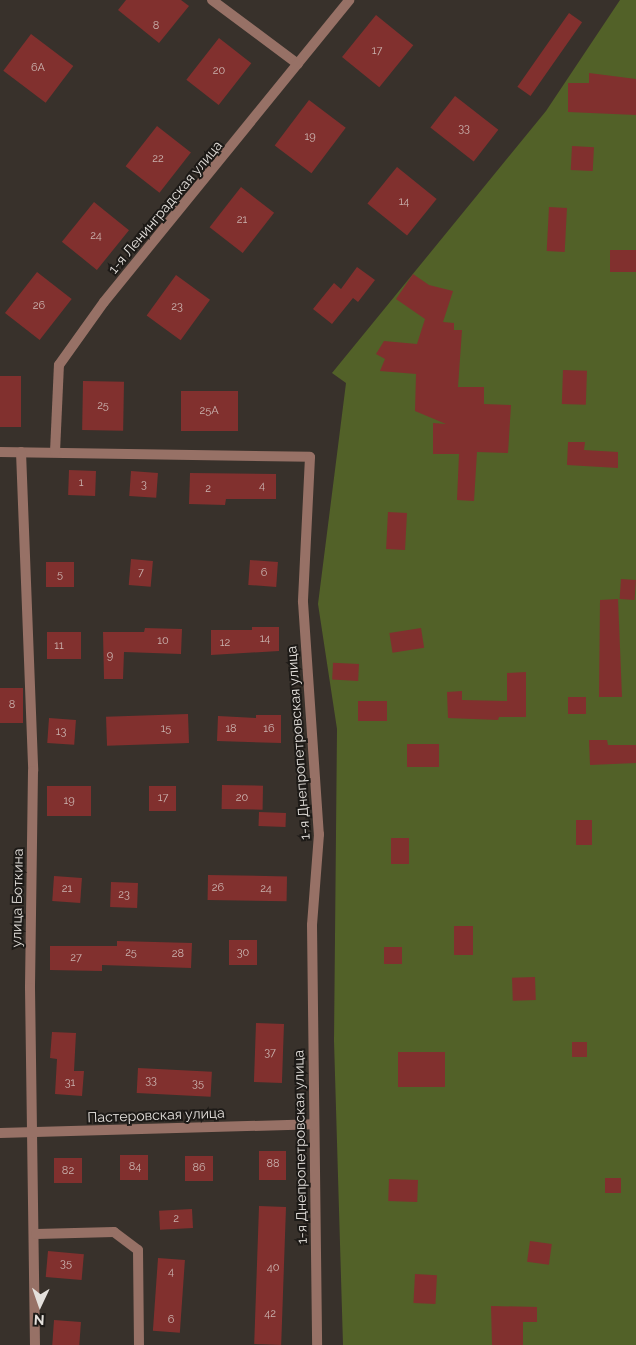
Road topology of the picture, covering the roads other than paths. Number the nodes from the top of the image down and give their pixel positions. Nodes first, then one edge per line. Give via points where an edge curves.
1 (212, 0) edge
2 (349, 0) edge
3 (298, 64) junction
4 (0, 452) edge
5 (22, 452) junction
6 (55, 452) junction
7 (313, 1124) junction
8 (0, 1133) edge
9 (32, 1133) junction
10 (36, 1234) junction
11 (35, 1345) edge
12 (139, 1345) edge
13 (317, 1345) edge

1 - 3 street
2 - 3 street, 1-я Ленинградская улица
3 - 6 street, 1-я Ленинградская улица via 104,302 59,365
4 - 5 street, 1-я Днепропетровская улица
5 - 6 street, 1-я Днепропетровская улица
5 - 9 street, улица Боткина via 33,761
6 - 7 street, 1-я Днепропетровская улица via 310,457 302,602 319,834 312,925
7 - 9 street, Пастеровская улица
7 - 13 street, 1-я Днепропетровская улица
8 - 9 street, Пастеровская улица
9 - 10 street, улица Боткина
10 - 11 street, улица Боткина
10 - 12 street via 114,1232 138,1250

